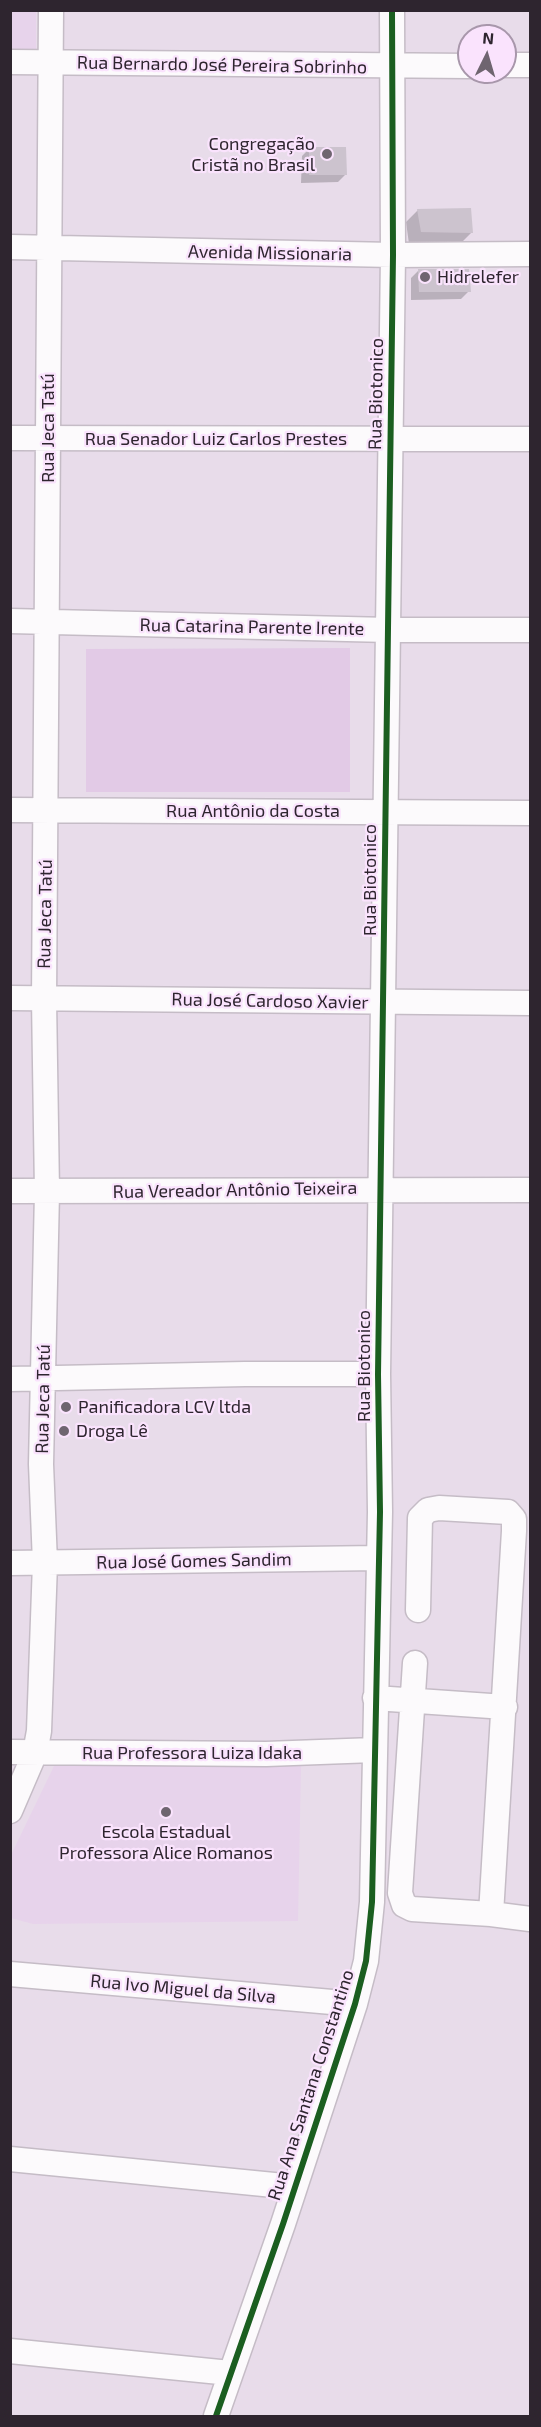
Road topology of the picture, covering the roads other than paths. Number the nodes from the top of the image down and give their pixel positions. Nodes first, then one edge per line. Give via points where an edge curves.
1 (51, 10) edge
2 (392, 10) edge
3 (10, 62) edge
4 (51, 63) junction
5 (457, 66) edge
6 (392, 67) junction
7 (10, 247) edge
8 (49, 248) junction
9 (531, 254) edge
10 (393, 255) junction
11 (10, 438) edge
12 (390, 438) junction
13 (48, 439) junction
14 (531, 439) edge
15 (10, 621) edge
16 (47, 622) junction
17 (389, 630) junction
18 (531, 630) edge
19 (10, 810) edge
20 (46, 811) junction
21 (386, 812) junction
22 (531, 813) edge
23 (10, 998) edge
24 (44, 999) junction
25 (385, 1002) junction
26 (531, 1003) edge
27 (380, 1189) junction
28 (531, 1190) edge
29 (10, 1191) edge
30 (47, 1192) junction
31 (378, 1374) junction
32 (10, 1379) edge
33 (43, 1380) junction
34 (378, 1558) junction
35 (10, 1563) edge
36 (45, 1563) junction
37 (418, 1610) dead end
38 (415, 1663) dead end
39 (375, 1698) junction
40 (413, 1700) junction
41 (505, 1707) junction
42 (374, 1750) junction
43 (10, 1752) edge
44 (35, 1753) junction
45 (10, 1811) edge
46 (491, 1914) junction
47 (531, 1919) edge
48 (10, 1974) edge
49 (355, 2004) junction
50 (10, 2159) edge
51 (294, 2187) junction
52 (10, 2351) edge
53 (230, 2373) junction
54 (216, 2416) edge

1 - 4 street, Rua Jeca Tatú
2 - 6 street, Rua Biotonico
3 - 4 street, Rua Bernardo José Pereira Sobrinho
4 - 6 street, Rua Bernardo José Pereira Sobrinho
4 - 8 street, Rua Jeca Tatú
5 - 6 street, Rua Bernardo José Pereira Sobrinho
6 - 10 street, Rua Biotonico
7 - 8 street, Avenida Missionaria
8 - 10 street, Avenida Missionaria
8 - 13 street, Rua Jeca Tatú
9 - 10 street, Avenida Missionaria
10 - 12 street, Rua Biotonico
11 - 13 street, Rua Senador Luiz Carlos Prestes
12 - 13 street, Rua Senador Luiz Carlos Prestes
12 - 14 street, Rua Senador Luiz Carlos Prestes
12 - 17 street, Rua Biotonico
13 - 16 street, Rua Jeca Tatú
15 - 16 street, Rua Catarina Parente Irente
16 - 17 street, Rua Catarina Parente Irente
16 - 20 street, Rua Jeca Tatú
17 - 18 street, Rua Catarina Parente Irente
17 - 21 street, Rua Biotonico
19 - 20 street, Rua Antônio da Costa
20 - 21 street, Rua Antônio da Costa
20 - 24 street, Rua Jeca Tatú
21 - 22 street, Rua Antônio da Costa
21 - 25 street, Rua Biotonico
23 - 24 street, Rua José Cardoso Xavier
24 - 25 street, Rua José Cardoso Xavier
24 - 30 street, Rua Jeca Tatú
25 - 26 street, Rua José Cardoso Xavier
25 - 27 street, Rua Biotonico
27 - 28 street, Rua Vereador Antônio Teixeira
27 - 30 street, Rua Vereador Antônio Teixeira
27 - 31 street, Rua Biotonico
29 - 30 street, Rua Vereador Antônio Teixeira
30 - 33 street, Rua Jeca Tatú
31 - 33 street
31 - 34 street, Rua Biotonico
32 - 33 street
33 - 36 street, Rua Jeca Tatú
34 - 36 street, Rua José Gomes Sandim
34 - 39 street, Rua Biotonico
35 - 36 street, Rua José Gomes Sandim
36 - 44 street, Rua Jeca Tatú via 41,1707
37 - 41 street via 420,1518 428,1510 439,1508 508,1512 514,1519 514,1531
38 - 40 street
39 - 40 street
39 - 42 street, Rua Biotonico
40 - 41 street
40 - 46 street via 400,1893 404,1905 412,1909
41 - 46 street
42 - 44 street, Rua Professora Luiza Idaka via 266,1754
42 - 49 street, Rua Ana Santana Constantino via 372,1902 366,1961
43 - 44 street, Rua Professora Luiza Idaka
44 - 45 street, Rua Jeca Tatú
46 - 47 street
48 - 49 street, Rua Ivo Miguel da Silva
49 - 51 street, Rua Ana Santana Constantino
50 - 51 street
51 - 53 street, Rua Ana Santana Constantino
52 - 53 street
53 - 54 street, Rua Ana Santana Constantino

